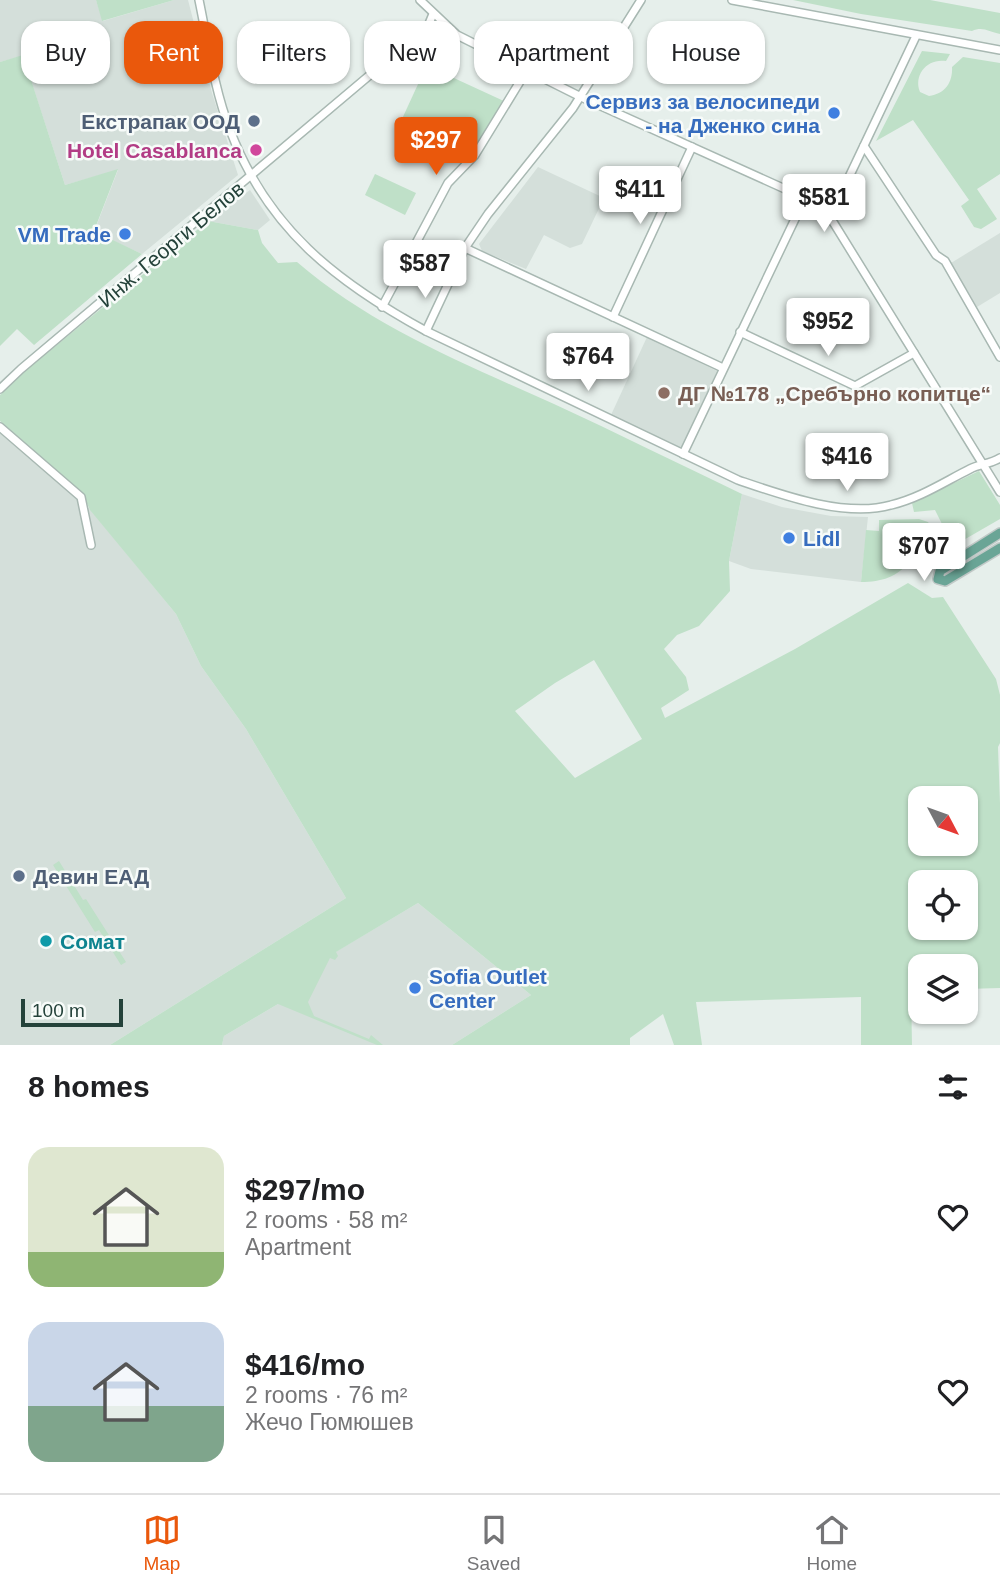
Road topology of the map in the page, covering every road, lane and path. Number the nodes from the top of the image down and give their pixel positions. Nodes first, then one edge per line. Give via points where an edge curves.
1 (199, 0) edge
2 (420, 0) edge
3 (641, 0) edge
4 (732, 0) edge
5 (433, 14) junction
6 (916, 36) junction
7 (474, 44) edge
8 (1000, 50) edge
9 (519, 84) edge
10 (555, 84) edge
11 (581, 97) junction
12 (864, 146) junction
13 (692, 147) junction
14 (251, 177) junction
15 (804, 198) junction
16 (831, 217) junction
17 (465, 248) junction
18 (382, 307) junction
19 (613, 317) junction
20 (426, 331) junction
21 (740, 332) junction
22 (914, 353) junction
23 (1000, 356) edge
24 (723, 368) junction
25 (0, 389) edge
26 (0, 427) edge
27 (682, 454) junction
28 (1000, 458) edge
29 (983, 465) junction
30 (1000, 492) edge
31 (1000, 533) edge
32 (92, 545) dead end
33 (1000, 549) edge

1 - 14 street via 220,98
2 - 5 street
3 - 11 street
4 - 6 street
5 - 7 street
5 - 14 street, Инж. Георги Белов via 428,26
6 - 8 street
6 - 12 street
9 - 18 street via 475,156 448,183
10 - 11 street
11 - 13 street
11 - 17 street
12 - 16 street
12 - 23 street via 936,256 945,261
13 - 15 street
13 - 19 street
14 - 18 street via 274,214 307,248
14 - 25 street, Инж. Георги Белов
15 - 16 street
15 - 21 street
16 - 22 street
17 - 19 street
17 - 20 street
18 - 20 street
19 - 24 street
20 - 27 street
21 - 22 street via 855,386
21 - 24 street
22 - 29 street
24 - 27 street
26 - 32 street via 81,497
27 - 29 street via 787,496 867,509 908,500
28 - 29 street
29 - 30 street
31 - 33 main road via 940,571 938,579 945,581

